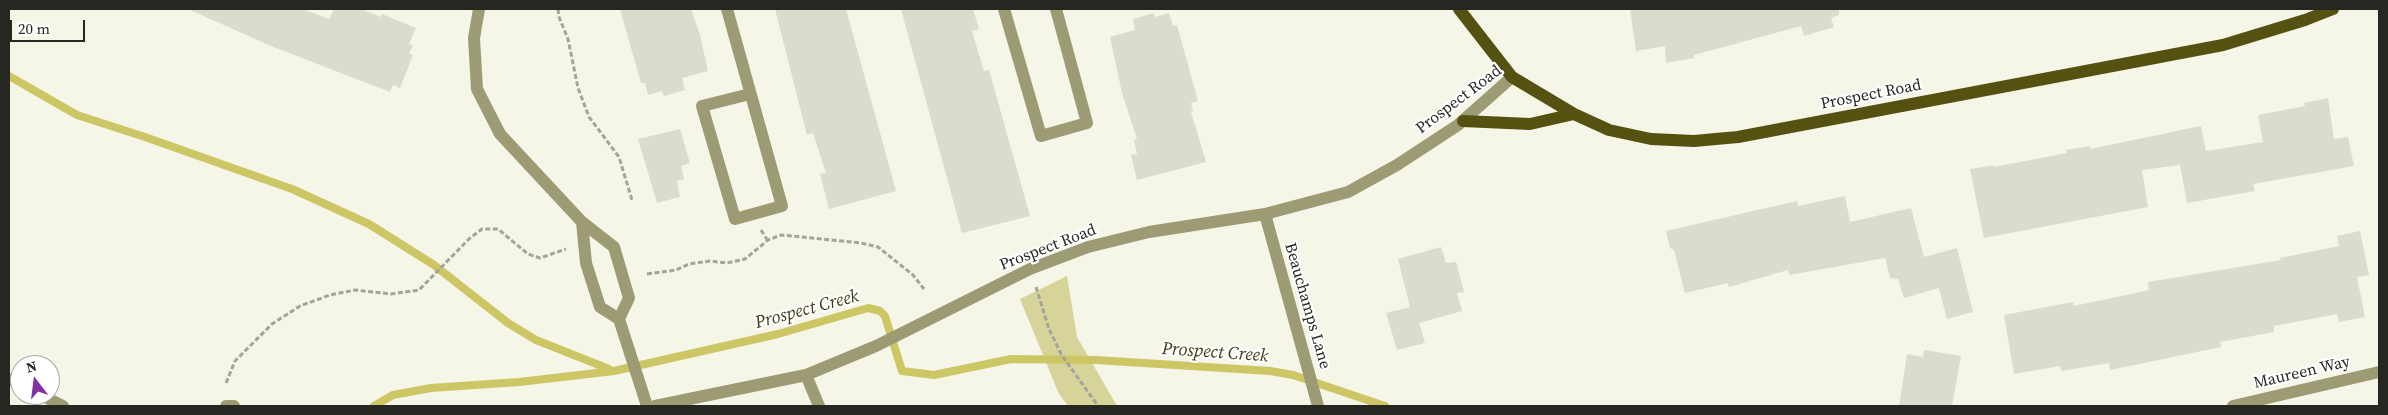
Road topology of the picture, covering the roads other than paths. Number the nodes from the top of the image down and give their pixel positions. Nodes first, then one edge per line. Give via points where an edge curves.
1 (479, 9) edge
2 (727, 9) edge
3 (1004, 9) edge
4 (1056, 9) edge
5 (1459, 9) edge
6 (2333, 9) edge
7 (1512, 76) junction
8 (750, 94) junction
9 (1574, 114) junction
10 (1463, 121) junction
11 (1265, 214) junction
12 (582, 222) junction
13 (619, 319) junction
14 (2379, 372) edge
15 (806, 375) junction
16 (1317, 402) edge
17 (226, 406) edge
18 (234, 406) edge
19 (647, 406) edge
20 (655, 406) edge
21 (819, 406) edge
22 (2233, 406) edge

1 - 12 street via 474,38 477,89 500,134
2 - 8 street
3 - 4 street via 1041,136 1087,123
5 - 7 main road
6 - 9 main road, Prospect Road via 2223,45 1738,137 1694,141 1651,139 1609,130
7 - 9 main road, Prospect Road
7 - 10 street, Prospect Road
8 - 8 street via 782,206 736,219 702,106
9 - 10 main road via 1530,124
10 - 11 street, Prospect Road via 1397,165 1348,192
11 - 15 street, Prospect Road via 1149,232 1088,247 1030,269 876,346
11 - 16 street, Beauchamps Lane
12 - 13 street via 586,262 600,307
12 - 13 street via 614,247 629,298
13 - 19 street
14 - 22 street, Maureen Way
15 - 20 street, Prospect Road
15 - 21 street
17 - 18 street

